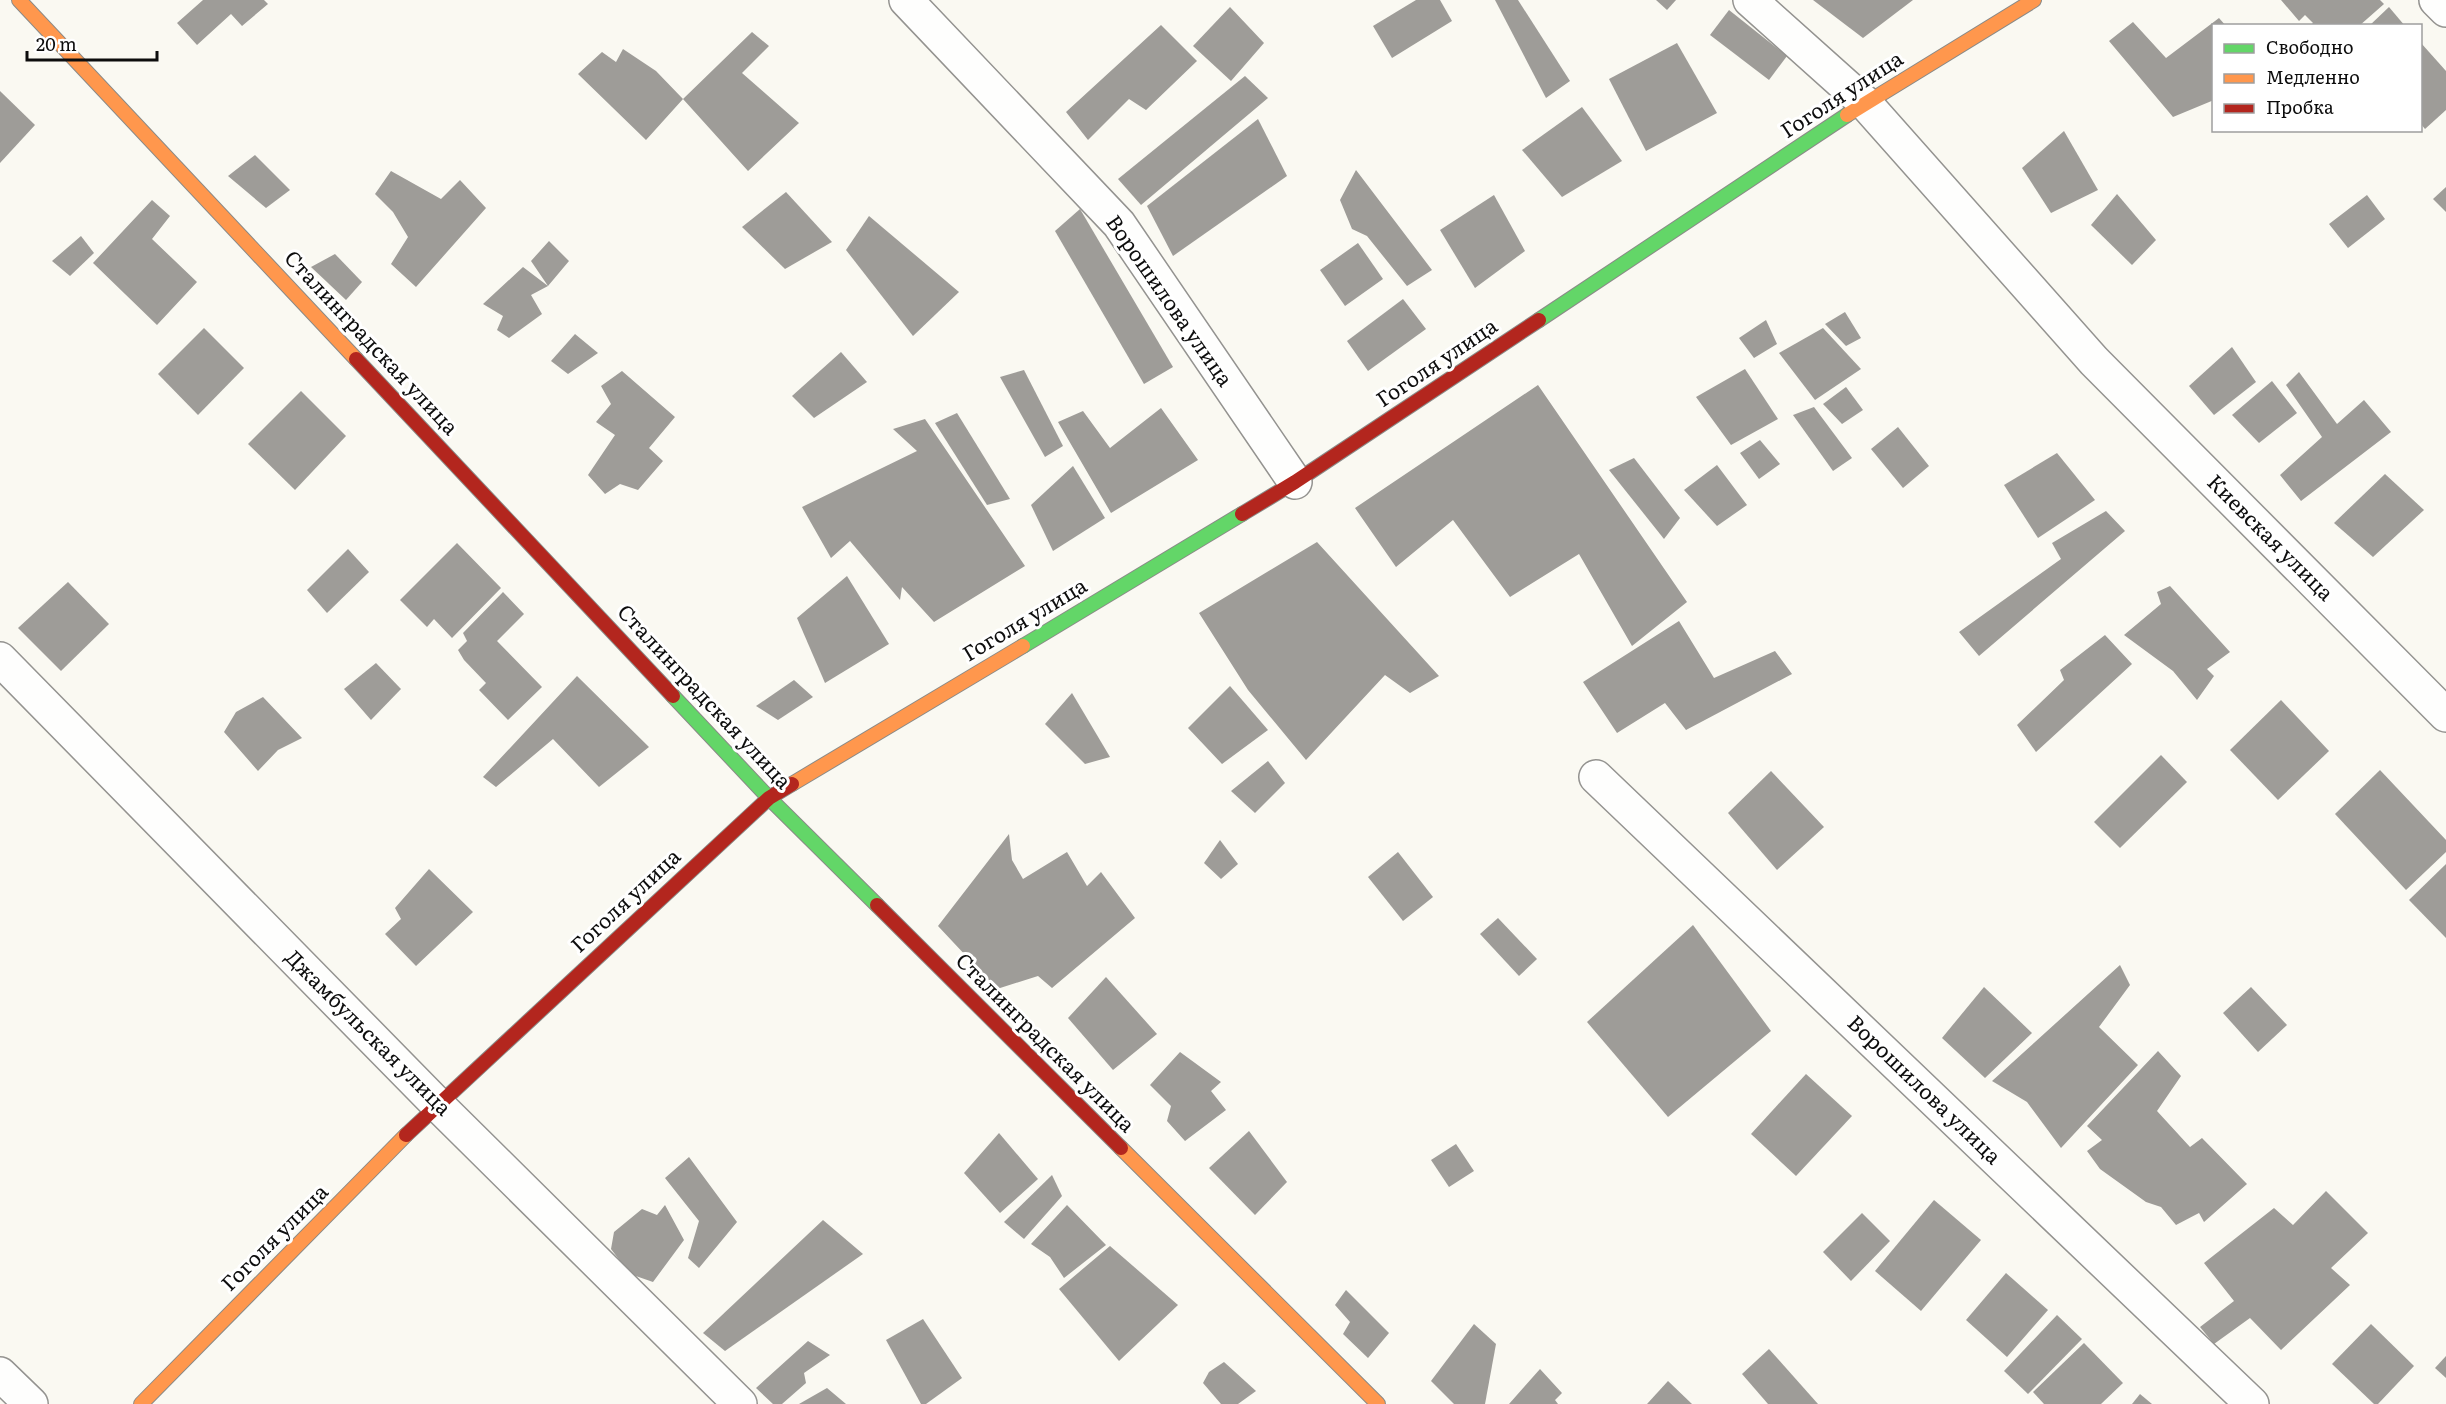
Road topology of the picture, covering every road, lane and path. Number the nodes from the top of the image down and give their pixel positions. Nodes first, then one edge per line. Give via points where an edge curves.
1 (20, 0) edge
2 (906, 0) edge
3 (1750, 0) edge
4 (2034, 0) edge
5 (2436, 0) edge
6 (2446, 10) edge
7 (1865, 103) junction
8 (1295, 482) junction
9 (0, 658) edge
10 (2446, 715) edge
11 (1596, 777) dead end
12 (770, 798) junction
13 (437, 1104) junction
14 (0, 1374) edge
15 (31, 1404) edge
16 (141, 1404) edge
17 (740, 1404) edge
18 (1378, 1404) edge
19 (2252, 1404) edge

1 - 12 street, Сталинградская улица
2 - 8 street, Ворошилова улица via 1119,224
3 - 7 street, Киевская улица
4 - 7 street, Гоголя улица
5 - 6 street
7 - 8 street, Гоголя улица
7 - 10 street, Киевская улица via 2094,361
8 - 12 street, Гоголя улица
9 - 13 street, Джамбульская улица
11 - 19 street, Ворошилова улица
12 - 13 street, Гоголя улица
12 - 18 street, Сталинградская улица
13 - 16 street, Гоголя улица
13 - 17 street, Джамбульская улица
14 - 15 street

